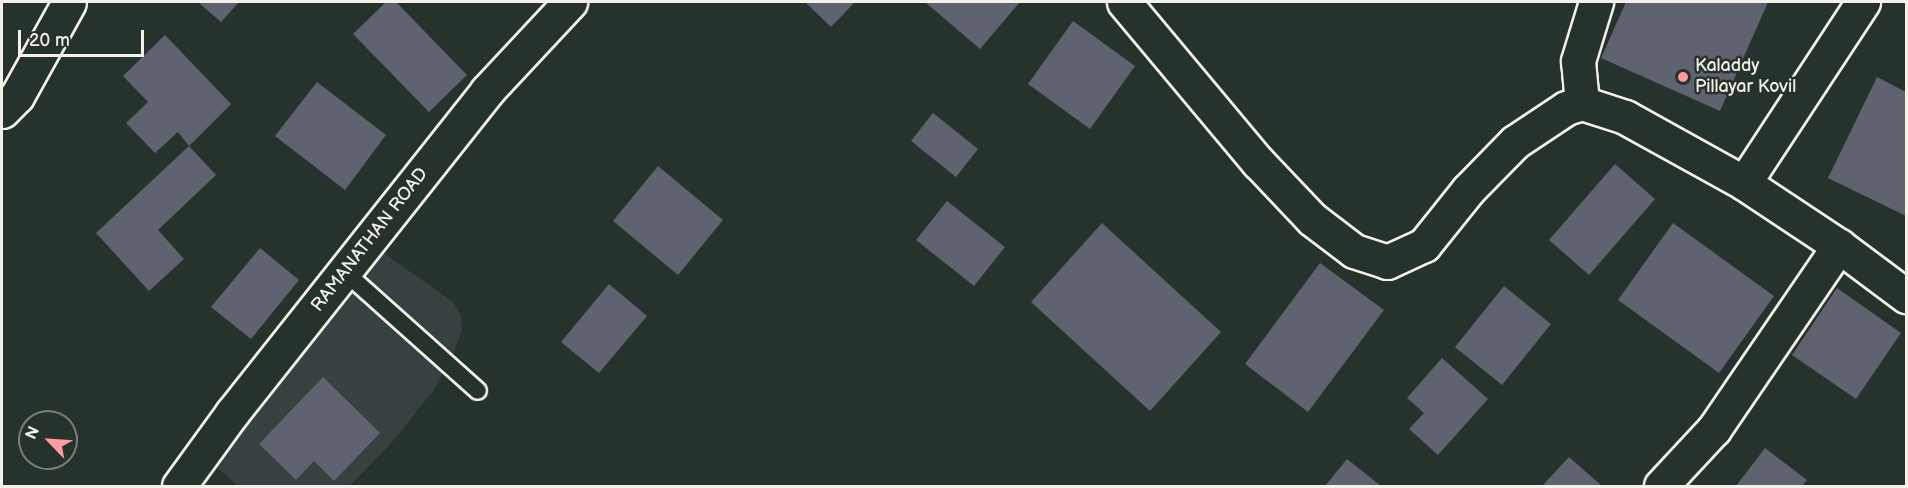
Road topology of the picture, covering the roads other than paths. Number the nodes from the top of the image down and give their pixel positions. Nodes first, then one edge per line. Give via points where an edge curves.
1 (69, 2) edge
2 (570, 2) edge
3 (1124, 2) edge
4 (1596, 2) edge
5 (1863, 2) edge
6 (1582, 103) junction
7 (2, 111) edge
8 (1744, 183) junction
9 (1839, 246) junction
10 (345, 272) junction
11 (1906, 296) edge
12 (478, 391) dead end
13 (179, 486) edge
14 (1661, 486) edge

1 - 7 street via 17,96
2 - 10 street, RAMANATHAN ROAD via 487,91
3 - 6 street via 1258,162 1312,219 1354,251 1387,262 1424,245 1468,190 1515,142 1566,108
4 - 6 street via 1578,61
5 - 8 street
6 - 8 street via 1624,117
8 - 9 street
9 - 11 street
9 - 14 street via 1714,429
10 - 12 lane
10 - 13 street, RAMANATHAN ROAD

